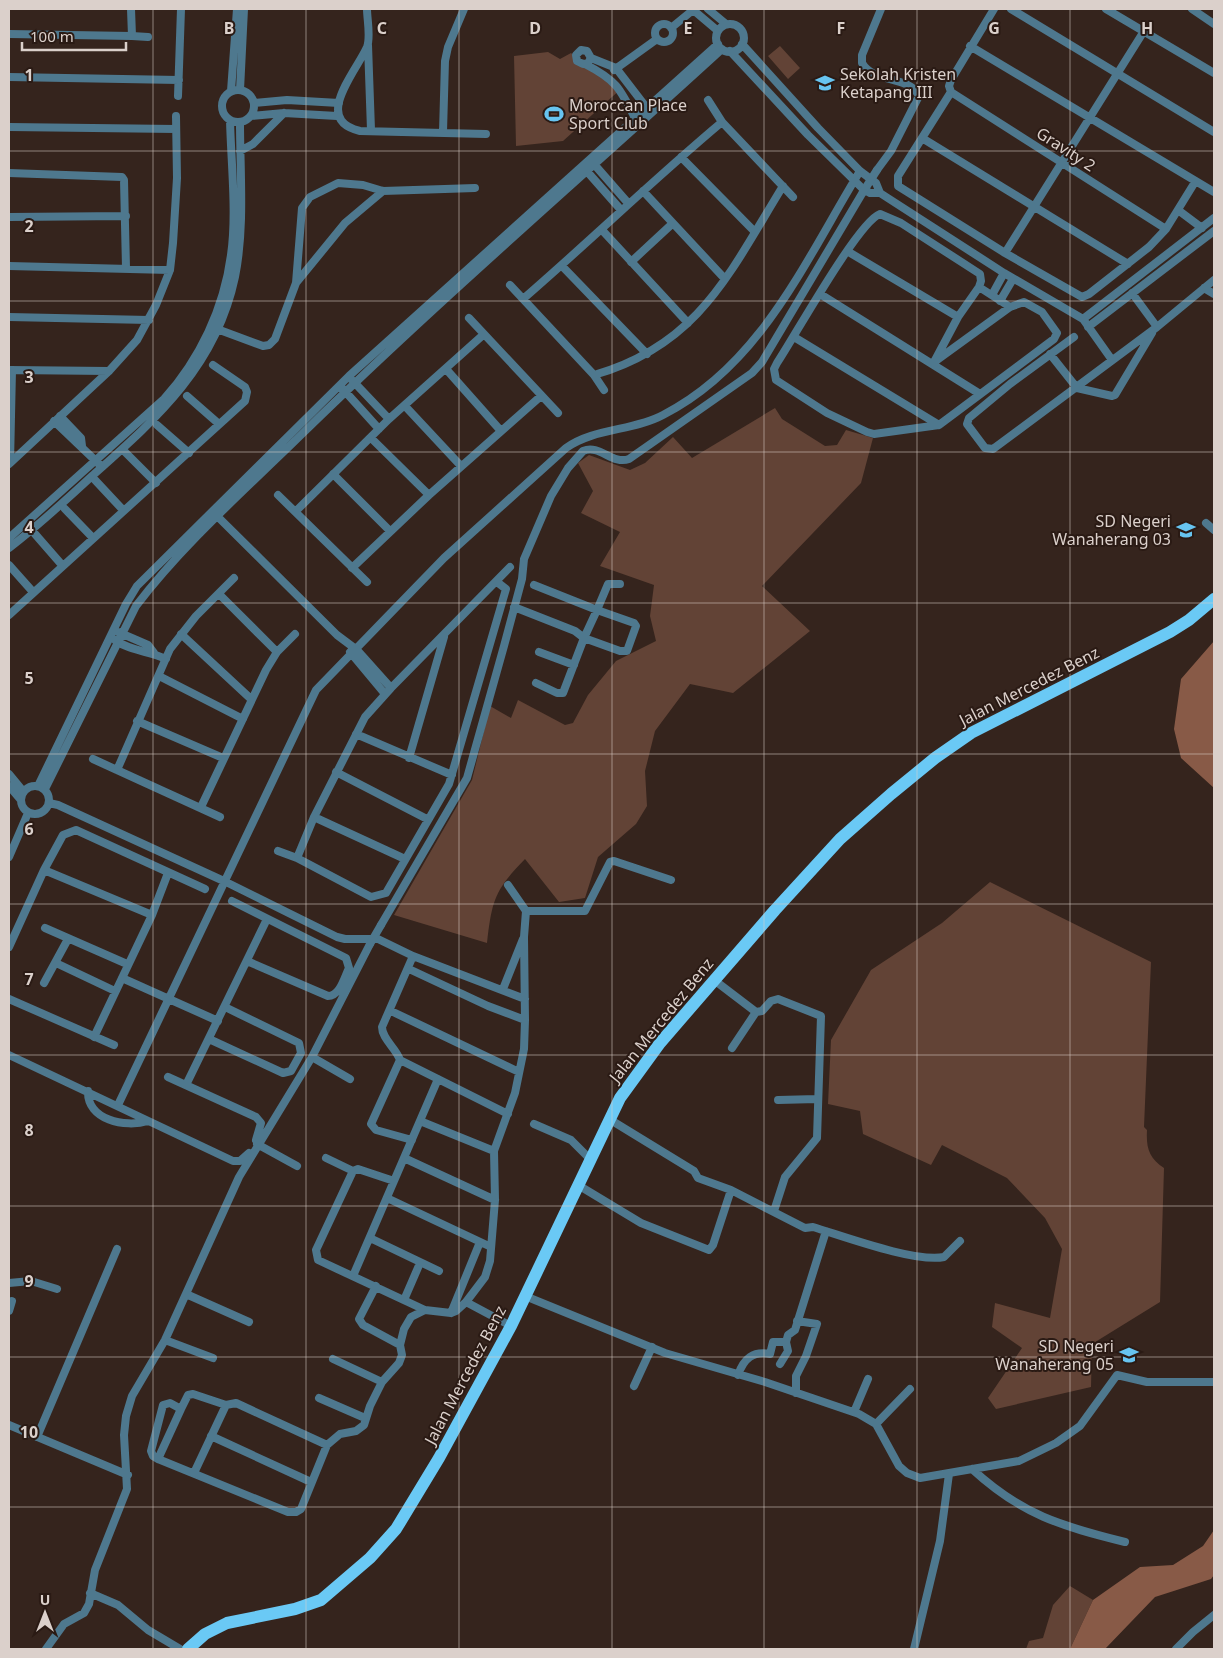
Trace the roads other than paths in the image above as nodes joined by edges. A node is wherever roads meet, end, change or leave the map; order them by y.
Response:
1 (131, 9) edge
2 (181, 9) edge
3 (237, 9) edge
4 (244, 9) edge
5 (367, 9) edge
6 (464, 9) edge
7 (693, 9) edge
8 (708, 9) edge
9 (881, 9) edge
10 (994, 9) edge
11 (1011, 9) edge
12 (1106, 9) edge
13 (1192, 9) edge
14 (726, 24) junction
15 (1214, 24) edge
16 (672, 28) junction
17 (718, 31) junction
18 (1144, 31) junction
19 (9, 34) edge
20 (132, 36) junction
21 (148, 37) dead end
22 (656, 39) junction
23 (742, 44) junction
24 (368, 45) junction
25 (970, 46) junction
26 (720, 47) junction
27 (730, 51) junction
28 (616, 68) junction
29 (1214, 73) edge
30 (1117, 74) junction
31 (9, 77) edge
32 (609, 77) junction
33 (178, 80) junction
34 (240, 90) junction
35 (231, 91) junction
36 (951, 92) junction
37 (178, 96) dead end
38 (708, 100) dead end
39 (254, 103) junction
40 (339, 103) junction
41 (646, 107) junction
42 (284, 113) junction
43 (176, 116) dead end
44 (251, 116) junction
45 (337, 116) junction
46 (635, 118) junction
47 (1089, 118) junction
48 (230, 120) junction
49 (240, 122) junction
50 (722, 122) junction
51 (9, 128) edge
52 (176, 129) junction
53 (371, 130) junction
54 (443, 132) junction
55 (1214, 132) edge
56 (486, 134) dead end
57 (922, 138) junction
58 (240, 152) junction
59 (681, 157) junction
60 (592, 162) junction
61 (1061, 163) junction
62 (585, 169) junction
63 (860, 171) junction
64 (9, 174) edge
65 (854, 181) junction
66 (1195, 182) junction
67 (783, 186) junction
68 (474, 188) dead end
69 (383, 191) junction
70 (643, 191) junction
71 (1214, 192) edge
72 (880, 193) junction
73 (793, 197) dead end
74 (628, 203) junction
75 (1034, 206) junction
76 (621, 210) junction
77 (1178, 210) junction
78 (126, 216) junction
79 (9, 217) edge
80 (1214, 218) edge
81 (672, 224) junction
82 (1202, 228) junction
83 (1166, 229) junction
84 (602, 230) junction
85 (1214, 231) edge
86 (755, 232) junction
87 (847, 251) junction
88 (1005, 253) junction
89 (631, 262) junction
90 (1128, 264) junction
91 (9, 266) edge
92 (562, 266) junction
93 (126, 268) junction
94 (170, 270) junction
95 (1004, 274) junction
96 (725, 279) junction
97 (1013, 279) junction
98 (1214, 280) edge
99 (296, 283) junction
100 (510, 285) dead end
101 (979, 287) junction
102 (1204, 288) junction
103 (1132, 293) junction
104 (820, 294) junction
105 (1214, 294) edge
106 (992, 295) junction
107 (523, 299) junction
108 (1000, 300) junction
109 (1010, 307) junction
110 (9, 318) edge
111 (469, 318) dead end
112 (958, 318) junction
113 (1083, 319) junction
114 (149, 320) junction
115 (688, 323) junction
116 (1088, 326) junction
117 (1156, 328) junction
118 (217, 329) junction
119 (484, 335) junction
120 (794, 337) junction
121 (1074, 337) dead end
122 (647, 354) junction
123 (1050, 354) junction
124 (1112, 360) junction
125 (935, 362) junction
126 (213, 365) dead end
127 (446, 369) junction
128 (10, 370) edge
129 (109, 371) junction
130 (594, 375) junction
131 (352, 379) junction
132 (340, 385) junction
133 (1077, 388) junction
134 (604, 390) dead end
135 (346, 392) junction
136 (980, 394) junction
137 (187, 396) dead end
138 (541, 396) junction
139 (404, 406) junction
140 (558, 413) dead end
141 (57, 418) junction
142 (389, 420) junction
143 (219, 424) junction
144 (158, 425) dead end
145 (939, 425) junction
146 (379, 429) junction
147 (501, 431) junction
148 (371, 438) junction
149 (122, 448) junction
150 (189, 453) junction
151 (96, 461) junction
152 (9, 463) edge
153 (461, 466) junction
154 (102, 467) junction
155 (333, 474) junction
156 (95, 480) dead end
157 (156, 483) junction
158 (278, 495) dead end
159 (429, 495) junction
160 (65, 509) dead end
161 (123, 510) junction
162 (296, 511) junction
163 (215, 514) junction
164 (1206, 523) dead end
165 (1214, 530) edge
166 (390, 532) junction
167 (35, 534) dead end
168 (9, 538) edge
169 (93, 538) junction
170 (9, 548) edge
171 (9, 565) edge
172 (62, 565) junction
173 (510, 567) dead end
174 (352, 568) junction
175 (234, 578) dead end
176 (367, 582) dead end
177 (497, 582) junction
178 (620, 584) dead end
179 (534, 585) dead end
180 (32, 592) junction
181 (219, 594) junction
182 (1214, 599) edge
183 (514, 607) junction
184 (597, 610) junction
185 (9, 615) edge
186 (112, 633) junction
187 (122, 634) junction
188 (181, 634) junction
189 (295, 634) dead end
190 (444, 636) junction
191 (584, 638) junction
192 (118, 643) junction
193 (277, 652) junction
194 (354, 652) junction
195 (539, 652) dead end
196 (154, 654) junction
197 (166, 659) junction
198 (574, 665) junction
199 (159, 676) junction
200 (536, 683) dead end
201 (391, 688) junction
202 (385, 694) junction
203 (251, 699) junction
204 (243, 719) junction
205 (137, 721) junction
206 (356, 734) junction
207 (224, 758) junction
208 (409, 758) junction
209 (94, 759) dead end
210 (117, 770) junction
211 (336, 772) junction
212 (9, 774) edge
213 (452, 775) junction
214 (9, 786) edge
215 (41, 788) junction
216 (22, 795) junction
217 (49, 803) junction
218 (201, 807) junction
219 (28, 813) junction
220 (220, 817) dead end
221 (314, 817) junction
222 (427, 819) junction
223 (278, 851) dead end
224 (9, 857) edge
225 (297, 858) junction
226 (404, 859) junction
227 (44, 870) junction
228 (168, 873) junction
229 (671, 880) dead end
230 (226, 882) junction
231 (508, 885) dead end
232 (205, 889) dead end
233 (232, 901) dead end
234 (526, 911) junction
235 (152, 915) junction
236 (267, 919) junction
237 (45, 928) dead end
238 (524, 937) junction
239 (68, 939) junction
240 (9, 947) edge
241 (413, 956) junction
242 (247, 961) junction
243 (56, 964) junction
244 (127, 964) junction
245 (409, 969) junction
246 (122, 978) junction
247 (714, 980) junction
248 (44, 983) dead end
249 (503, 989) junction
250 (115, 991) junction
251 (169, 998) junction
252 (9, 999) edge
253 (524, 999) junction
254 (225, 1007) junction
255 (391, 1011) junction
256 (756, 1012) junction
257 (525, 1020) junction
258 (218, 1021) junction
259 (94, 1037) junction
260 (209, 1039) junction
261 (114, 1045) dead end
262 (732, 1048) dead end
263 (9, 1055) edge
264 (312, 1057) junction
265 (400, 1060) junction
266 (519, 1072) junction
267 (168, 1077) dead end
268 (350, 1078) dead end
269 (438, 1079) junction
270 (186, 1085) junction
271 (88, 1091) junction
272 (817, 1099) junction
273 (778, 1100) dead end
274 (118, 1105) junction
275 (508, 1114) junction
276 (609, 1119) junction
277 (420, 1121) junction
278 (148, 1122) junction
279 (534, 1124) dead end
280 (412, 1140) junction
281 (257, 1144) junction
282 (494, 1151) junction
283 (326, 1158) dead end
284 (404, 1158) junction
285 (590, 1159) junction
286 (297, 1166) dead end
287 (353, 1171) junction
288 (394, 1181) junction
289 (578, 1185) junction
290 (731, 1190) junction
291 (387, 1198) junction
292 (495, 1200) junction
293 (774, 1211) junction
294 (826, 1231) junction
295 (370, 1238) junction
296 (960, 1241) dead end
297 (480, 1242) junction
298 (491, 1247) junction
299 (117, 1249) dead end
300 (420, 1263) junction
301 (439, 1271) dead end
302 (353, 1276) junction
303 (9, 1283) edge
304 (376, 1286) junction
305 (57, 1289) dead end
306 (186, 1294) junction
307 (525, 1296) junction
308 (404, 1300) junction
309 (12, 1301) dead end
310 (466, 1302) junction
311 (425, 1310) junction
312 (9, 1311) edge
313 (451, 1313) junction
314 (797, 1321) junction
315 (249, 1322) dead end
316 (511, 1326) junction
317 (165, 1340) junction
318 (786, 1342) junction
319 (400, 1345) junction
320 (652, 1347) junction
321 (213, 1358) dead end
322 (334, 1359) dead end
323 (780, 1364) dead end
324 (738, 1375) junction
325 (868, 1379) dead end
326 (382, 1382) junction
327 (1214, 1382) edge
328 (634, 1386) dead end
329 (910, 1389) dead end
330 (796, 1393) junction
331 (319, 1398) dead end
332 (226, 1405) junction
333 (181, 1409) junction
334 (854, 1412) junction
335 (365, 1418) junction
336 (876, 1424) junction
337 (9, 1425) edge
338 (211, 1436) junction
339 (37, 1437) junction
340 (327, 1445) junction
341 (158, 1459) junction
342 (972, 1469) junction
343 (194, 1473) junction
344 (949, 1474) junction
345 (128, 1475) junction
346 (310, 1482) junction
347 (1125, 1542) dead end
348 (90, 1593) junction
349 (1213, 1618) edge
350 (46, 1649) edge
351 (180, 1649) edge
352 (188, 1649) edge
353 (914, 1649) edge
354 (1176, 1649) edge

1 - 20 street
2 - 33 street
3 - 35 street
4 - 34 street
5 - 24 street
6 - 54 street
7 - 16 street
7 - 17 street
8 - 14 street
9 - 183 street, bridge
10 - 25 street
11 - 30 street
12 - 18 street
13 - 15 street
14 - 17 street
14 - 23 street
16 - 22 street
16 - 22 street
17 - 26 street
18 - 29 street
18 - 30 street
19 - 20 street
20 - 21 street
22 - 28 street
23 - 27 street
23 - 63 street
24 - 40 street
24 - 53 street
25 - 36 street
25 - 47 street
26 - 27 street
26 - 41 street
26 - 60 street
27 - 65 street
28 - 32 street
28 - 32 street
28 - 41 street
30 - 47 street
30 - 55 street
31 - 33 street
32 - 46 street
33 - 37 street
34 - 35 street
34 - 39 street
35 - 48 street
36 - 57 street
36 - 61 street, Gravity 2
38 - 50 street
39 - 40 street
39 - 44 street
40 - 45 street
41 - 46 street
42 - 44 street
42 - 45 street
42 - 58 street
43 - 52 street
44 - 49 street
45 - 53 street
46 - 60 street
47 - 61 street
47 - 66 street
48 - 49 street
48 - 151 street
49 - 58 street
50 - 59 street
50 - 67 street
51 - 52 street
52 - 94 street
53 - 54 street
54 - 56 street
57 - 75 street
57 - 88 street
58 - 118 street
59 - 70 street
59 - 86 street
60 - 62 street
60 - 74 street
61 - 75 street
61 - 83 street, Gravity 2
62 - 76 street
62 - 131 street
63 - 65 street
63 - 72 street
64 - 78 street
65 - 72 street
65 - 194 street
66 - 71 street
66 - 77 street
67 - 73 street
67 - 86 street
68 - 69 street
69 - 99 street
69 - 99 street
70 - 74 street
70 - 81 street
72 - 95 street
74 - 76 street
75 - 88 street
75 - 90 street
76 - 84 street
77 - 82 street
77 - 83 street
78 - 79 street
78 - 93 street
80 - 82 street
81 - 89 street
81 - 96 street
82 - 113 street
83 - 90 street
84 - 89 street
84 - 92 street
85 - 103 street
86 - 96 street
87 - 101 street
87 - 104 street
87 - 112 street
88 - 90 street
89 - 115 street
91 - 93 street
92 - 107 street
92 - 122 street
93 - 94 street
94 - 114 street
95 - 97 street
95 - 106 street
96 - 115 street
97 - 108 street
97 - 113 street
98 - 102 street
99 - 118 street
100 - 107 street
101 - 106 street
101 - 112 street
102 - 105 street
102 - 117 street
103 - 116 street
103 - 117 street
104 - 120 street
104 - 125 street
106 - 108 street
107 - 130 street
108 - 109 street
109 - 125 street
109 - 136 street
110 - 114 street
111 - 119 street
112 - 125 street
113 - 116 street
114 - 129 street
115 - 122 street
116 - 124 street
117 - 124 street
117 - 133 street
118 - 149 street
119 - 127 street
119 - 138 street
120 - 145 street
120 - 145 street
121 - 123 street
122 - 130 street
123 - 133 street
123 - 133 street
124 - 133 street
125 - 136 street
126 - 143 street
127 - 139 street
127 - 147 street
128 - 129 street
128 - 152 street
129 - 141 street
130 - 134 street
131 - 132 street
131 - 135 street
131 - 142 street
132 - 135 street
132 - 163 street
135 - 146 street
135 - 163 street
136 - 145 street
137 - 143 street
138 - 140 street
138 - 147 street
139 - 142 street
139 - 153 street
141 - 151 street
141 - 152 street
142 - 146 street
143 - 150 street
144 - 150 street
146 - 148 street
147 - 153 street
148 - 155 street
148 - 159 street
149 - 154 street
149 - 157 street
150 - 157 street
151 - 154 street
151 - 168 street
153 - 159 street
154 - 170 street
155 - 162 street
155 - 166 street
156 - 161 street
157 - 161 street
158 - 162 street
159 - 166 street
160 - 169 street
161 - 169 street
162 - 174 street
163 - 186 street
163 - 187 street
163 - 194 street
164 - 165 street
166 - 174 street
167 - 172 street
169 - 172 street
171 - 180 street
172 - 180 street
173 - 177 street
174 - 176 street
175 - 181 street
177 - 190 street
177 - 213 street
178 - 184 street
179 - 184 street
180 - 185 street
181 - 188 street
181 - 193 street
182 - 247 main road, Jalan Mercedez Benz
183 - 191 street
183 - 264 street, bridge
184 - 191 street
184 - 191 street
186 - 187 street
186 - 192 street
186 - 215 street
187 - 192 street
187 - 196 street
188 - 197 street
188 - 203 street
189 - 193 street
190 - 201 street
190 - 208 street
191 - 198 street
192 - 196 street
192 - 215 street
193 - 203 street
194 - 201 street
194 - 202 street
194 - 230 street
195 - 198 street
196 - 197 street
197 - 199 street
198 - 200 street
199 - 204 street
199 - 205 street
201 - 202 street
202 - 206 street
203 - 204 street
204 - 207 street
205 - 207 street
205 - 210 street
206 - 208 street
206 - 211 street
207 - 218 street
208 - 213 street
209 - 210 street
210 - 218 street
211 - 221 street
211 - 222 street
212 - 216 street
213 - 222 street
214 - 216 street
215 - 216 street
215 - 217 street
216 - 219 street
217 - 219 street
217 - 230 street
218 - 220 street
219 - 224 street
221 - 225 street
221 - 226 street
222 - 226 street
223 - 225 street
225 - 226 street
227 - 228 street
227 - 235 street
227 - 240 street
228 - 232 street
228 - 235 street
229 - 234 street
230 - 241 street
230 - 251 street
231 - 234 street
233 - 236 street
234 - 238 street
235 - 244 street
236 - 242 street
236 - 242 street
237 - 239 street
238 - 249 street
238 - 253 street
239 - 243 street
239 - 244 street
241 - 245 street
241 - 249 street
242 - 254 street
243 - 248 street
243 - 250 street
244 - 246 street
245 - 255 street
245 - 257 street
246 - 250 street
246 - 251 street
247 - 256 street
247 - 276 main road, Jalan Mercedez Benz
249 - 253 street
250 - 259 street
251 - 258 street
251 - 274 street
252 - 259 street
253 - 257 street
254 - 258 street
254 - 260 street
255 - 265 street
255 - 266 street
256 - 262 street
256 - 272 street
257 - 266 street
258 - 260 street
259 - 261 street
260 - 270 street
263 - 271 street
264 - 268 street
264 - 281 street
265 - 269 street
265 - 280 street
266 - 275 street
267 - 270 street
269 - 275 street
269 - 277 street
270 - 278 street
271 - 274 street
271 - 278 street
272 - 273 street
272 - 293 street
274 - 278 street
275 - 282 street
276 - 285 main road, Jalan Mercedez Benz
276 - 290 street
277 - 280 street
277 - 282 street
279 - 285 street
280 - 284 street
281 - 286 street
281 - 306 street
282 - 292 street
283 - 287 street
284 - 288 street
284 - 292 street
285 - 289 main road, Jalan Mercedez Benz
287 - 288 street
287 - 302 street
288 - 291 street
289 - 290 street
289 - 307 main road, Jalan Mercedez Benz
290 - 293 street
291 - 295 street
291 - 297 street
292 - 298 street
293 - 294 street
294 - 296 street
294 - 314 street
295 - 300 street
295 - 302 street
297 - 298 street
297 - 313 street
298 - 310 street
299 - 339 street
300 - 301 street
300 - 308 street
302 - 304 street
303 - 305 street
304 - 308 street
304 - 319 street
306 - 315 street
306 - 317 street
307 - 316 main road, Jalan Mercedez Benz
307 - 320 street
308 - 311 street
309 - 312 street
310 - 313 street
310 - 316 street
311 - 313 street
311 - 319 street
314 - 318 street
314 - 330 street
316 - 352 main road, Jalan Mercedez Benz
317 - 321 street
317 - 345 street
318 - 323 street
318 - 324 street
319 - 326 street
320 - 324 street
320 - 328 street
322 - 326 street
324 - 330 street
325 - 334 street
326 - 335 street
327 - 342 street
329 - 336 street
330 - 334 street
331 - 335 street
332 - 333 street
332 - 338 street
332 - 340 street
333 - 341 street
333 - 341 street
334 - 336 street
335 - 340 street
336 - 344 street
337 - 339 street
338 - 343 street
338 - 346 street
339 - 345 street
340 - 346 street
341 - 343 street
342 - 344 street
342 - 347 street
343 - 346 street
344 - 353 street
345 - 348 street
348 - 350 street
348 - 351 street
349 - 354 street

